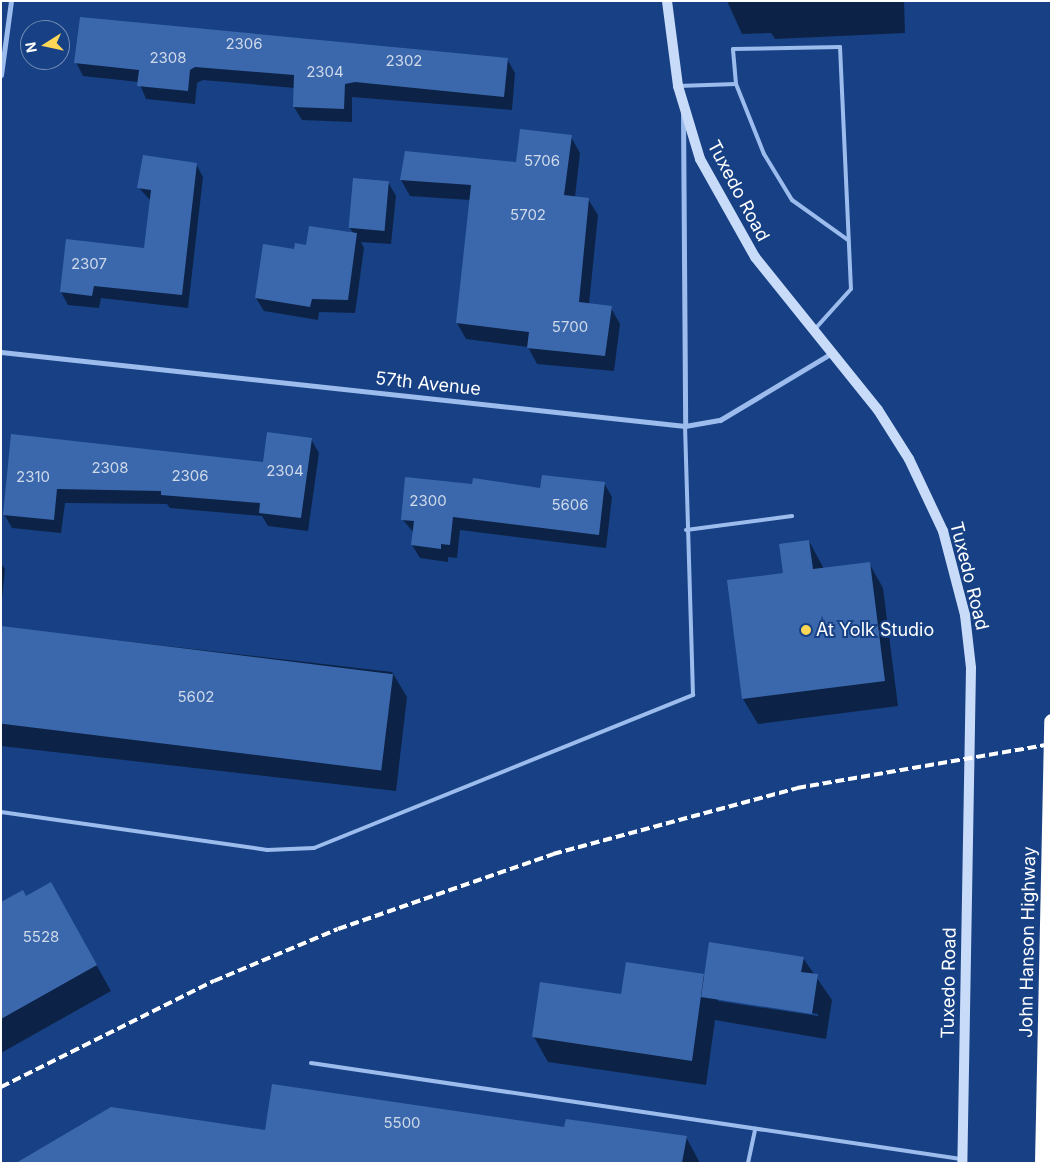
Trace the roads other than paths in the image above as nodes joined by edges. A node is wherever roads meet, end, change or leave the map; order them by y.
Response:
1 (11, 1) edge
2 (667, 1) edge
3 (1, 75) edge
4 (736, 84) junction
5 (678, 86) junction
6 (683, 103) junction
7 (848, 240) junction
8 (814, 330) junction
9 (1, 352) edge
10 (833, 353) junction
11 (684, 426) junction
12 (792, 516) dead end
13 (686, 530) junction
14 (1051, 721) edge
15 (1, 812) edge
16 (311, 1063) dead end
17 (754, 1128) junction
18 (962, 1161) edge
19 (748, 1163) edge
20 (1042, 1163) edge

1 - 3 street
2 - 5 main road, Tuxedo Road
4 - 5 lane
4 - 7 lane
4 - 7 lane
5 - 6 main road, Tuxedo Road
6 - 8 main road, Tuxedo Road
6 - 11 street, Tuxedo Road
7 - 8 lane
8 - 10 main road, Tuxedo Road
9 - 11 street, 57th Avenue
10 - 11 street, 57th Avenue
10 - 18 main road, Tuxedo Road
11 - 13 lane
12 - 13 lane
13 - 15 lane
14 - 20 highway, John Hanson Highway
16 - 17 lane
17 - 18 lane
17 - 19 lane

